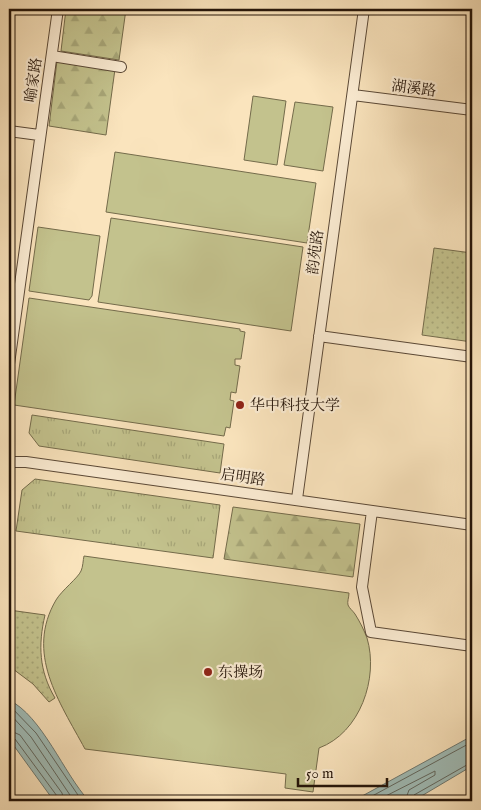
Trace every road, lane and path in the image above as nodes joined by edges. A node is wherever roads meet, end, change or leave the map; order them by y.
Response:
1 (58, 9) edge
2 (364, 9) edge
3 (52, 56) junction
4 (121, 67) dead end
5 (352, 95) junction
6 (472, 110) edge
7 (9, 130) edge
8 (39, 135) junction
9 (319, 336) junction
10 (472, 357) edge
11 (9, 364) edge
12 (9, 462) edge
13 (297, 500) junction
14 (372, 511) junction
15 (472, 525) edge
16 (472, 646) edge

1 - 3 street, 喻家路
2 - 5 street, 韵苑路
3 - 4 street
3 - 8 street, 喻家路
5 - 6 street, 湖溪路
5 - 9 street, 韵苑路
7 - 8 street
8 - 11 street, 喻家路
9 - 10 street
9 - 13 street, 韵苑路
12 - 13 street, 启明路
13 - 14 street, 启明路
14 - 15 street, 启明路
14 - 16 street

